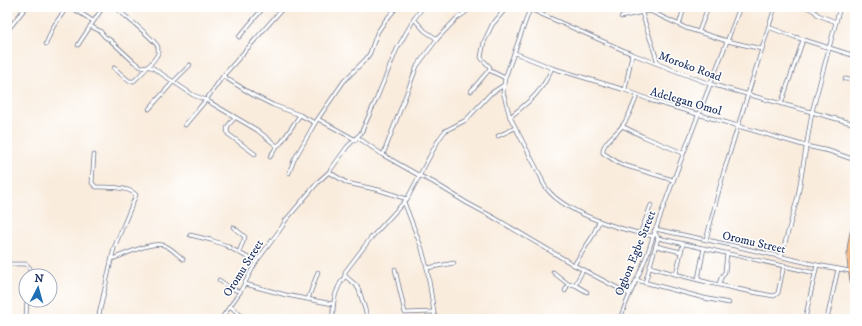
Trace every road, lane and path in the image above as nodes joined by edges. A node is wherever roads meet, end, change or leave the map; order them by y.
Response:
1 (26, 7) edge
2 (67, 7) edge
3 (71, 7) edge
4 (103, 7) edge
5 (115, 7) edge
6 (264, 7) edge
7 (284, 7) edge
8 (397, 7) edge
9 (423, 7) edge
10 (473, 7) edge
11 (507, 7) edge
12 (526, 7) edge
13 (640, 7) edge
14 (708, 7) edge
15 (740, 7) edge
16 (775, 7) edge
17 (806, 7) edge
18 (816, 7) edge
19 (840, 7) edge
20 (684, 8) dead end
21 (530, 9) junction
22 (814, 11) junction
23 (641, 13) junction
24 (621, 17) dead end
25 (414, 19) junction
26 (93, 21) junction
27 (836, 22) junction
28 (679, 25) junction
29 (90, 26) junction
30 (768, 27) junction
31 (7, 31) edge
32 (699, 31) junction
33 (239, 37) dead end
34 (437, 39) junction
35 (803, 40) junction
36 (727, 41) junction
37 (46, 44) dead end
38 (78, 45) dead end
39 (830, 48) junction
40 (762, 49) junction
41 (515, 53) junction
42 (632, 54) junction
43 (855, 56) edge
44 (658, 63) junction
45 (190, 65) dead end
46 (148, 66) junction
47 (114, 68) dead end
48 (552, 68) junction
49 (489, 70) junction
50 (223, 76) junction
51 (505, 78) junction
52 (845, 80) dead end
53 (855, 80) edge
54 (173, 82) junction
55 (710, 84) junction
56 (504, 85) junction
57 (625, 90) junction
58 (471, 91) dead end
59 (748, 95) junction
60 (637, 96) junction
61 (206, 100) junction
62 (781, 104) junction
63 (149, 109) dead end
64 (812, 112) junction
65 (698, 114) junction
66 (300, 115) junction
67 (510, 117) junction
68 (235, 118) junction
69 (318, 119) junction
70 (315, 123) junction
71 (855, 124) edge
72 (185, 125) dead end
73 (622, 126) junction
74 (739, 126) junction
75 (516, 128) junction
76 (498, 136) dead end
77 (356, 139) junction
78 (277, 146) junction
79 (806, 146) junction
80 (683, 153) junction
81 (254, 154) dead end
82 (94, 155) dead end
83 (383, 155) junction
84 (270, 157) dead end
85 (855, 160) edge
86 (329, 172) junction
87 (289, 173) dead end
88 (420, 176) junction
89 (673, 180) junction
90 (407, 199) junction
91 (404, 202) junction
92 (651, 205) dead end
93 (599, 222) junction
94 (855, 224) edge
95 (233, 227) dead end
96 (655, 230) junction
97 (640, 234) junction
98 (190, 235) dead end
99 (652, 236) junction
100 (658, 238) junction
101 (706, 240) junction
102 (683, 244) junction
103 (656, 246) junction
104 (704, 248) junction
105 (239, 252) junction
106 (681, 252) junction
107 (728, 253) junction
108 (781, 257) junction
109 (112, 259) junction
110 (183, 259) dead end
111 (256, 262) junction
112 (454, 263) dead end
113 (7, 264) edge
114 (574, 265) junction
115 (784, 265) junction
116 (817, 266) junction
117 (650, 267) junction
118 (30, 268) edge
119 (427, 268) junction
120 (838, 269) junction
121 (395, 270) dead end
122 (583, 270) junction
123 (850, 271) junction
124 (318, 272) dead end
125 (553, 272) dead end
126 (815, 273) junction
127 (676, 274) junction
128 (345, 276) junction
129 (698, 279) junction
130 (219, 280) dead end
131 (636, 280) junction
132 (645, 283) junction
133 (245, 284) junction
134 (568, 284) junction
135 (719, 284) junction
136 (575, 285) junction
137 (565, 291) dead end
138 (240, 292) junction
139 (588, 292) dead end
140 (855, 293) edge
141 (629, 294) junction
142 (308, 300) junction
143 (729, 303) dead end
144 (333, 304) junction
145 (230, 306) junction
146 (26, 308) edge
147 (433, 312) junction
148 (25, 319) edge
149 (98, 319) edge
150 (221, 319) edge
151 (245, 319) edge
152 (333, 319) edge
153 (368, 319) edge
154 (434, 319) edge
155 (620, 319) edge
156 (804, 319) edge
157 (828, 319) edge

1 - 31 street
2 - 37 street
3 - 26 street
4 - 26 street
5 - 46 street
6 - 33 street
7 - 50 street
8 - 69 street
9 - 25 street, Oromu Street
10 - 34 street
11 - 49 street
12 - 21 street, Moroko Road
13 - 23 street
14 - 32 street
15 - 36 street
16 - 30 street
17 - 22 street
18 - 22 street
19 - 27 street
20 - 28 street
21 - 41 street
21 - 42 street, Moroko Road
22 - 27 street
23 - 24 street
23 - 28 street
23 - 44 street
25 - 34 street
25 - 77 street, Oromu Street
26 - 29 street
27 - 39 street
28 - 32 street
29 - 38 street
29 - 46 street
30 - 35 street
30 - 40 street
32 - 36 street
34 - 83 street
35 - 39 street
35 - 62 street
36 - 40 street
36 - 55 street
39 - 43 street
39 - 64 street
40 - 59 street
41 - 48 street, Adelegan Omol
41 - 51 street
42 - 44 street, Moroko Road
42 - 57 street
44 - 55 street, Moroko Road
45 - 54 street
46 - 47 street
46 - 54 street
48 - 57 street, Adelegan Omol
48 - 67 street
49 - 51 street
49 - 58 street
50 - 61 street
50 - 66 street
51 - 56 street
52 - 53 street
54 - 61 street
54 - 63 street
55 - 59 street, Moroko Road
55 - 65 street
56 - 67 street
56 - 88 street
57 - 60 street, Adelegan Omol
59 - 62 street, Moroko Road
59 - 74 street
60 - 65 street, Adelegan Omol
60 - 73 street
61 - 68 street
61 - 72 street
62 - 64 street, Moroko Road
64 - 71 street, Moroko Road
64 - 79 street
65 - 74 street, Adelegan Omol
65 - 80 street
66 - 70 street
66 - 78 street
67 - 75 street
68 - 78 street
68 - 81 street
69 - 70 street
69 - 77 street
70 - 87 street
73 - 80 street
73 - 89 street
74 - 79 street, Adelegan Omol
74 - 101 street
75 - 76 street
75 - 93 street
77 - 83 street
77 - 86 street, Oromu Street
78 - 84 street
79 - 85 street, Adelegan Omol
79 - 108 street
80 - 89 street
82 - 109 street
83 - 88 street
86 - 90 street
86 - 111 street, Oromu Street
88 - 90 street
88 - 114 street
89 - 96 street, Ogbon Egbe Street
90 - 91 street
91 - 119 street
91 - 128 street
92 - 97 street
93 - 97 street
93 - 114 street
94 - 123 main road
95 - 105 street
96 - 99 street, Ogbon Egbe Street
96 - 100 street
96 - 101 street, Oromu Street
97 - 99 street
98 - 105 street
99 - 131 street, Ogbon Egbe Street
100 - 102 street
100 - 103 street
101 - 108 street, Oromu Street
102 - 104 street
102 - 106 street
103 - 106 street
103 - 117 street
104 - 107 street
104 - 129 street
105 - 111 street
106 - 127 street
107 - 115 street
107 - 135 street
108 - 116 street, Oromu Street
109 - 110 street
109 - 149 street
111 - 133 street, Oromu Street
112 - 119 street
113 - 118 street
114 - 122 street
115 - 126 street
115 - 135 street
116 - 120 street, Oromu Street
116 - 126 street
117 - 127 street
117 - 132 street
119 - 147 street
120 - 123 street, Oromu Street
120 - 157 street
121 - 147 street
122 - 136 street
122 - 141 street
123 - 140 main road
124 - 142 street
125 - 134 street
126 - 156 street
127 - 129 street
128 - 144 street
128 - 153 street
129 - 135 street
130 - 138 street
131 - 132 street
131 - 141 street, Ogbon Egbe Street
132 - 143 street
133 - 138 street, Oromu Street
133 - 142 street
134 - 136 street
134 - 137 street
136 - 139 street
138 - 145 street, Oromu Street
141 - 155 street, Ogbon Egbe Street
142 - 144 street
144 - 152 street
145 - 150 street, Oromu Street
145 - 151 street
146 - 148 street
147 - 154 street

